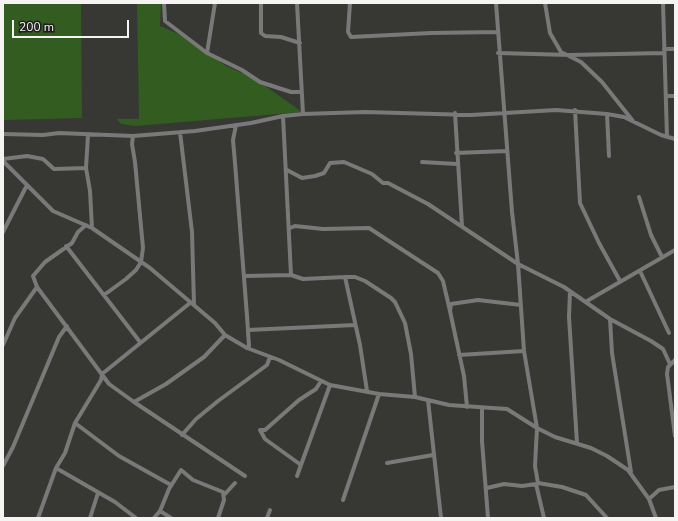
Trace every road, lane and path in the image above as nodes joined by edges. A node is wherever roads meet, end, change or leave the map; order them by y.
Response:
1 (164, 3) edge
2 (215, 3) edge
3 (261, 3) edge
4 (297, 3) edge
5 (350, 3) edge
6 (496, 3) edge
7 (545, 3) edge
8 (663, 3) edge
9 (497, 32) junction
10 (300, 43) junction
11 (675, 50) edge
12 (664, 51) junction
13 (207, 53) junction
14 (498, 53) junction
15 (570, 55) junction
16 (301, 92) junction
17 (666, 96) junction
18 (675, 96) edge
19 (623, 108) junction
20 (575, 110) junction
21 (505, 112) junction
22 (303, 114) junction
23 (455, 114) junction
24 (607, 114) junction
25 (283, 116) junction
26 (624, 117) junction
27 (633, 122) junction
28 (236, 125) junction
29 (180, 132) junction
30 (3, 134) edge
31 (88, 135) junction
32 (133, 136) junction
33 (668, 137) junction
34 (675, 139) edge
35 (507, 151) junction
36 (456, 153) junction
37 (610, 156) dead end
38 (3, 160) edge
39 (422, 162) dead end
40 (457, 164) junction
41 (86, 168) junction
42 (287, 170) junction
43 (27, 185) junction
44 (639, 197) dead end
45 (86, 225) junction
46 (462, 226) junction
47 (92, 228) junction
48 (290, 228) junction
49 (3, 232) edge
50 (66, 246) junction
51 (675, 250) edge
52 (662, 257) junction
53 (140, 262) junction
54 (518, 264) junction
55 (640, 271) junction
56 (291, 275) junction
57 (244, 276) junction
58 (340, 277) junction
59 (620, 281) junction
60 (37, 287) junction
61 (570, 291) junction
62 (104, 295) junction
63 (587, 301) junction
64 (192, 304) junction
65 (521, 305) junction
66 (450, 311) junction
67 (610, 318) junction
68 (355, 325) junction
69 (67, 326) junction
70 (248, 330) junction
71 (669, 333) dead end
72 (226, 335) junction
73 (140, 342) junction
74 (3, 345) edge
75 (247, 348) junction
76 (524, 351) junction
77 (459, 355) junction
78 (270, 357) junction
79 (675, 360) edge
80 (670, 364) junction
81 (102, 374) junction
82 (321, 380) junction
83 (330, 384) junction
84 (367, 391) junction
85 (379, 394) junction
86 (415, 397) junction
87 (428, 400) junction
88 (134, 402) junction
89 (467, 407) junction
90 (482, 409) junction
91 (75, 423) junction
92 (538, 428) junction
93 (182, 435) junction
94 (675, 436) edge
95 (578, 443) junction
96 (433, 455) junction
97 (387, 463) dead end
98 (301, 465) junction
99 (3, 466) edge
100 (56, 468) junction
101 (631, 474) junction
102 (245, 476) dead end
103 (297, 476) dead end
104 (235, 483) dead end
105 (537, 484) junction
106 (171, 486) junction
107 (675, 487) edge
108 (487, 488) junction
109 (98, 492) junction
110 (225, 494) junction
111 (649, 499) junction
112 (343, 500) dead end
113 (270, 510) dead end
114 (160, 511) junction
115 (38, 518) edge
116 (90, 518) edge
117 (136, 518) edge
118 (154, 518) edge
119 (171, 518) edge
120 (218, 518) edge
121 (267, 518) edge
122 (441, 518) edge
123 (488, 518) edge
124 (544, 518) edge
125 (607, 518) edge
126 (656, 518) edge

1 - 13 street
2 - 13 street
3 - 10 street
4 - 10 street
5 - 9 street
6 - 9 street
7 - 15 street
8 - 12 street
9 - 14 street
10 - 16 street
11 - 12 street
12 - 15 street
12 - 17 street
13 - 16 street
14 - 15 street
14 - 21 street
15 - 19 street
16 - 22 street
17 - 18 street
17 - 33 street
19 - 26 street
19 - 27 street
20 - 21 street
20 - 24 street
20 - 59 street
21 - 23 street
21 - 35 street
22 - 23 street
22 - 25 street
23 - 36 street
24 - 26 street
24 - 37 street
25 - 28 street
25 - 42 street
26 - 27 street
27 - 33 street
28 - 29 street
28 - 57 street
29 - 32 street
29 - 64 street
30 - 31 street
31 - 32 street
31 - 41 street
32 - 53 street
33 - 34 street
35 - 36 street
35 - 54 street
36 - 40 street
38 - 41 street
38 - 43 street
39 - 40 street
40 - 46 street
41 - 47 street
42 - 46 street
42 - 48 street
43 - 45 street
43 - 49 street
44 - 52 street
45 - 47 street
45 - 50 street
46 - 54 street
47 - 53 street
48 - 56 street
48 - 66 street
50 - 60 street
50 - 62 street
51 - 52 street
52 - 55 street
53 - 62 street
53 - 64 street
54 - 61 street
54 - 65 street
55 - 59 street
55 - 71 street
56 - 57 street
56 - 58 street
57 - 70 street
58 - 68 street
58 - 86 street
59 - 63 street
60 - 69 street
60 - 74 street
61 - 63 street
61 - 95 street
62 - 73 street
63 - 67 street
64 - 72 street
64 - 73 street
65 - 66 street
65 - 76 street
66 - 77 street
67 - 80 street
67 - 101 street
68 - 70 street
68 - 84 street
69 - 81 street
69 - 99 street
70 - 75 street
72 - 75 street
72 - 88 street
73 - 81 street
75 - 78 street
76 - 77 street
76 - 92 street
77 - 89 street
78 - 82 street
78 - 93 street
79 - 80 street
80 - 94 street
81 - 88 street
81 - 91 street
82 - 83 street
82 - 98 street
83 - 84 street
83 - 98 street
84 - 85 street
85 - 86 street
85 - 112 street
86 - 87 street
87 - 89 street
87 - 96 street
88 - 93 street
89 - 90 street
90 - 92 street
90 - 108 street
91 - 100 street
91 - 106 street
92 - 95 street
92 - 105 street
93 - 102 street
95 - 101 street
96 - 97 street
96 - 122 street
98 - 103 street
100 - 109 street
100 - 115 street
101 - 111 street
104 - 110 street
105 - 108 street
105 - 124 street
105 - 125 street
106 - 110 street
106 - 114 street
107 - 111 street
108 - 123 street
109 - 116 street
109 - 117 street
110 - 120 street
111 - 126 street
113 - 121 street
114 - 118 street
114 - 119 street

